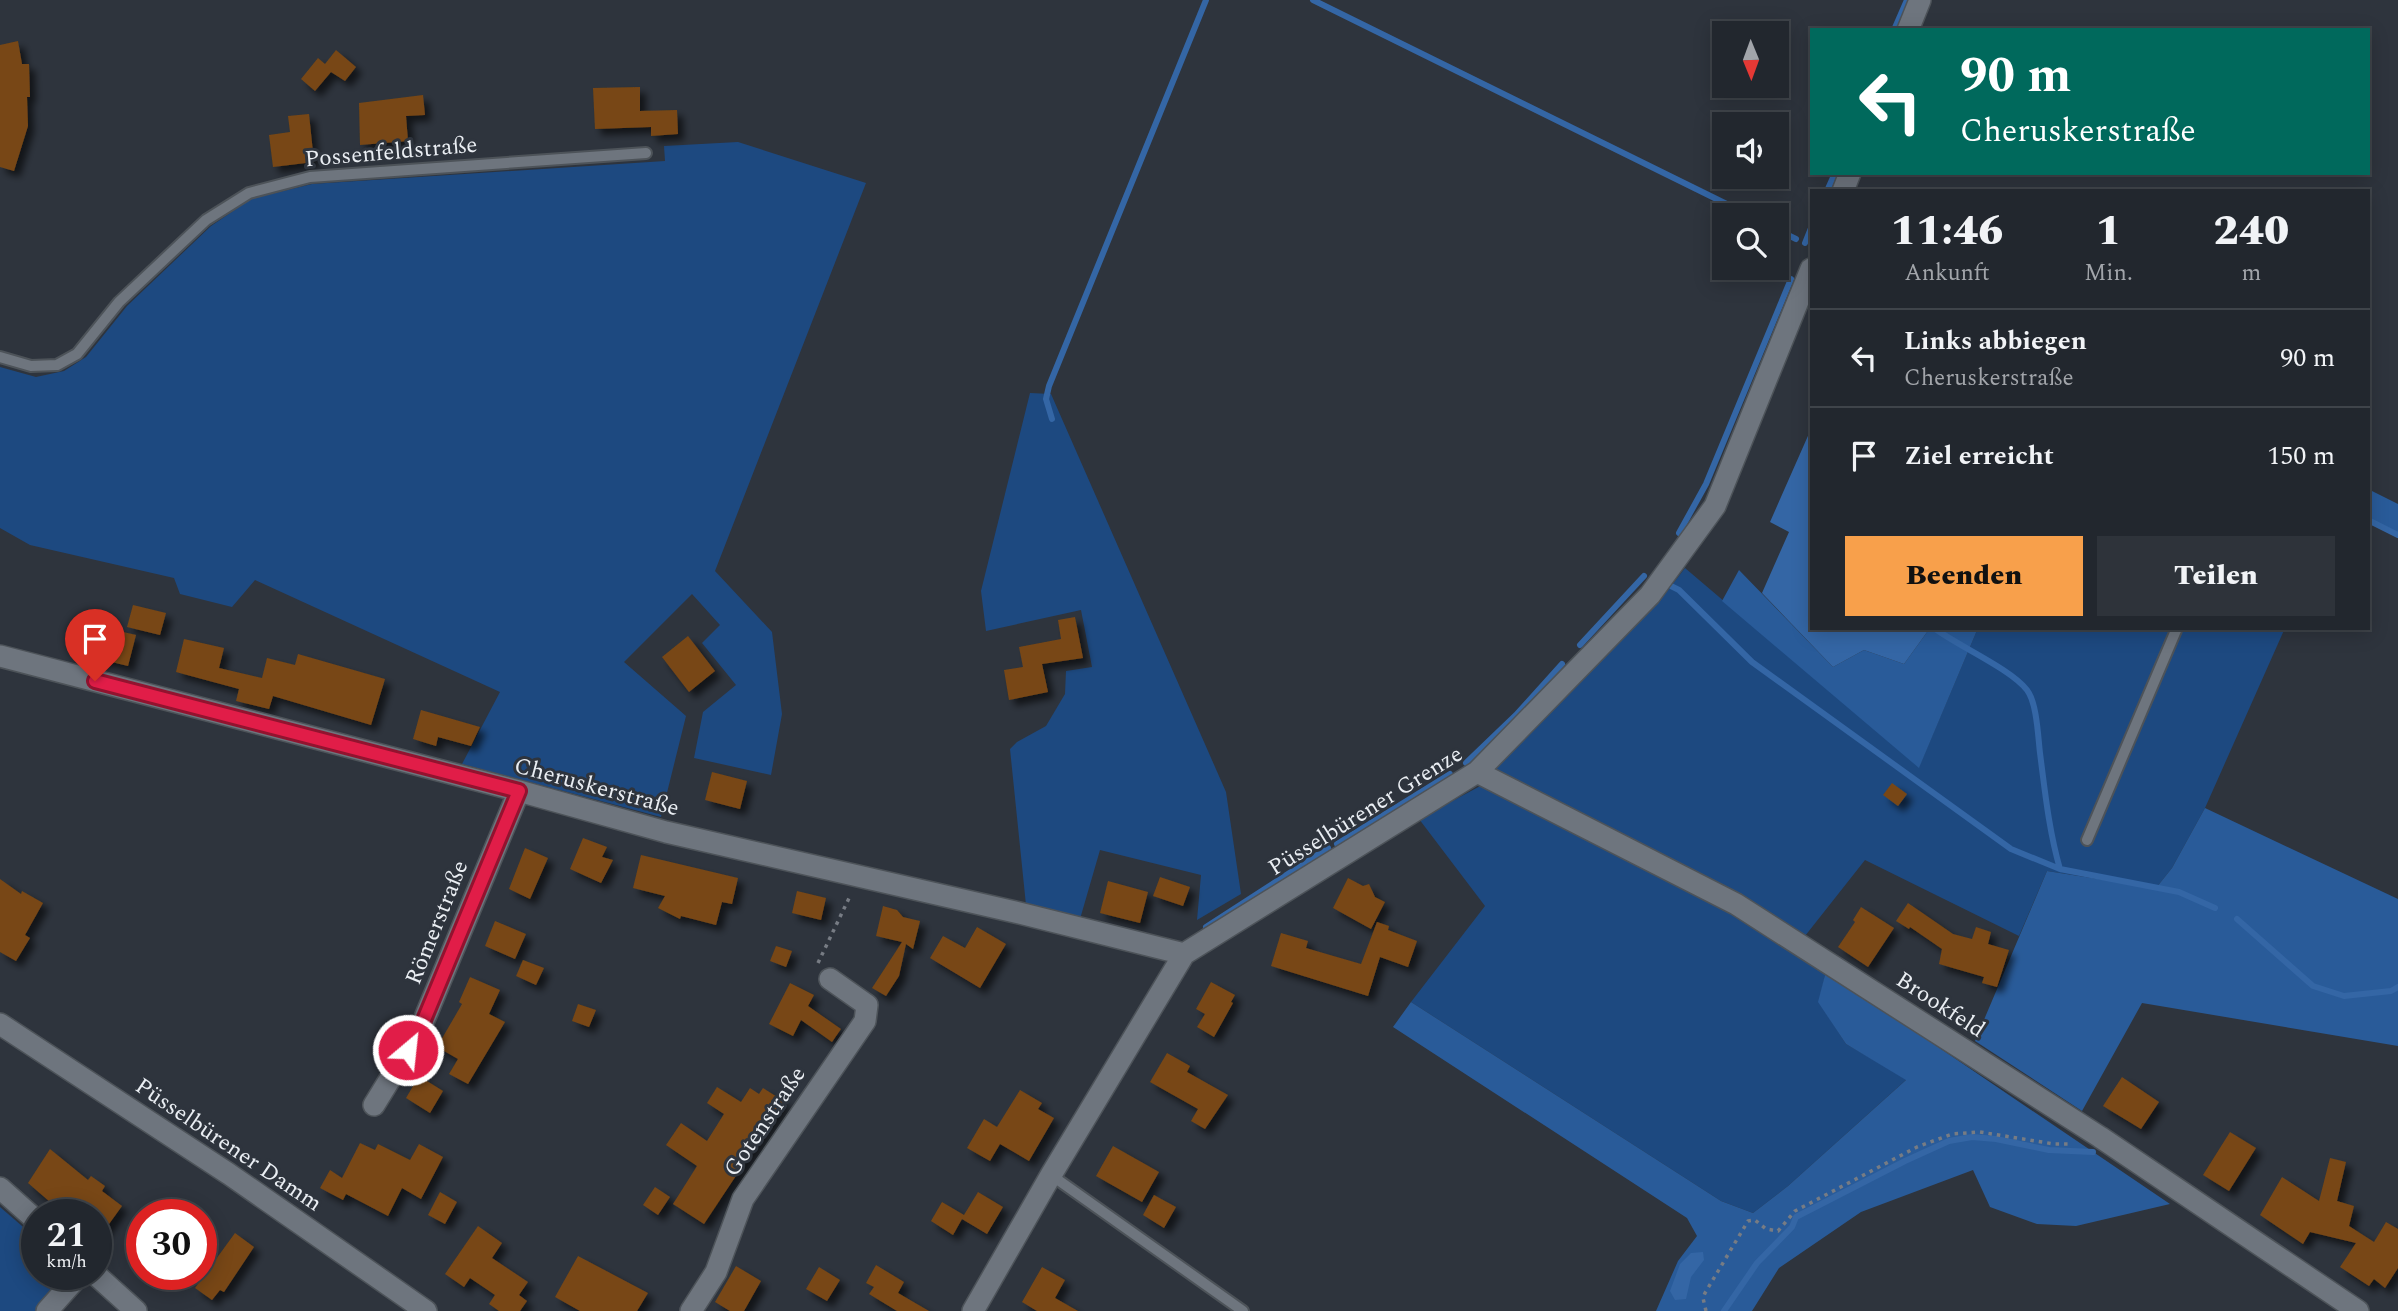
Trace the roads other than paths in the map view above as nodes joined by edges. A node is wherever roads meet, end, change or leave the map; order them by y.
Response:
1 (1920, 0) edge
2 (1909, 28) edge
3 (646, 153) dead end
4 (1810, 273) edge
5 (0, 357) edge
6 (2176, 630) edge
7 (0, 656) edge
8 (1477, 772) junction
9 (519, 791) junction
10 (2087, 840) dead end
11 (1184, 954) junction
12 (830, 979) road end
13 (0, 1024) edge
14 (374, 1105) dead end
15 (1051, 1175) junction
16 (0, 1188) edge
17 (21, 1207) edge
18 (112, 1289) edge
19 (66, 1290) edge
20 (47, 1311) edge
21 (136, 1311) edge
22 (426, 1311) edge
23 (691, 1311) edge
24 (973, 1311) edge
25 (1243, 1311) edge
26 (2358, 1311) edge

1 - 2 street
3 - 5 lane, Possenfeldstraße
4 - 8 street, Püsselbürener Grenze
6 - 10 lane
7 - 9 street, Cheruskerstraße
8 - 11 street, Püsselbürener Grenze
8 - 26 street, Brookfeld
9 - 11 street, Cheruskerstraße
9 - 14 street, Römerstraße
11 - 15 street, Püsselbürener Grenze
12 - 23 street, Gotenstraße
13 - 22 street, Püsselbürener Damm
15 - 24 street, Püsselbürener Grenze
15 - 25 lane
16 - 17 street
18 - 21 street
19 - 20 street

